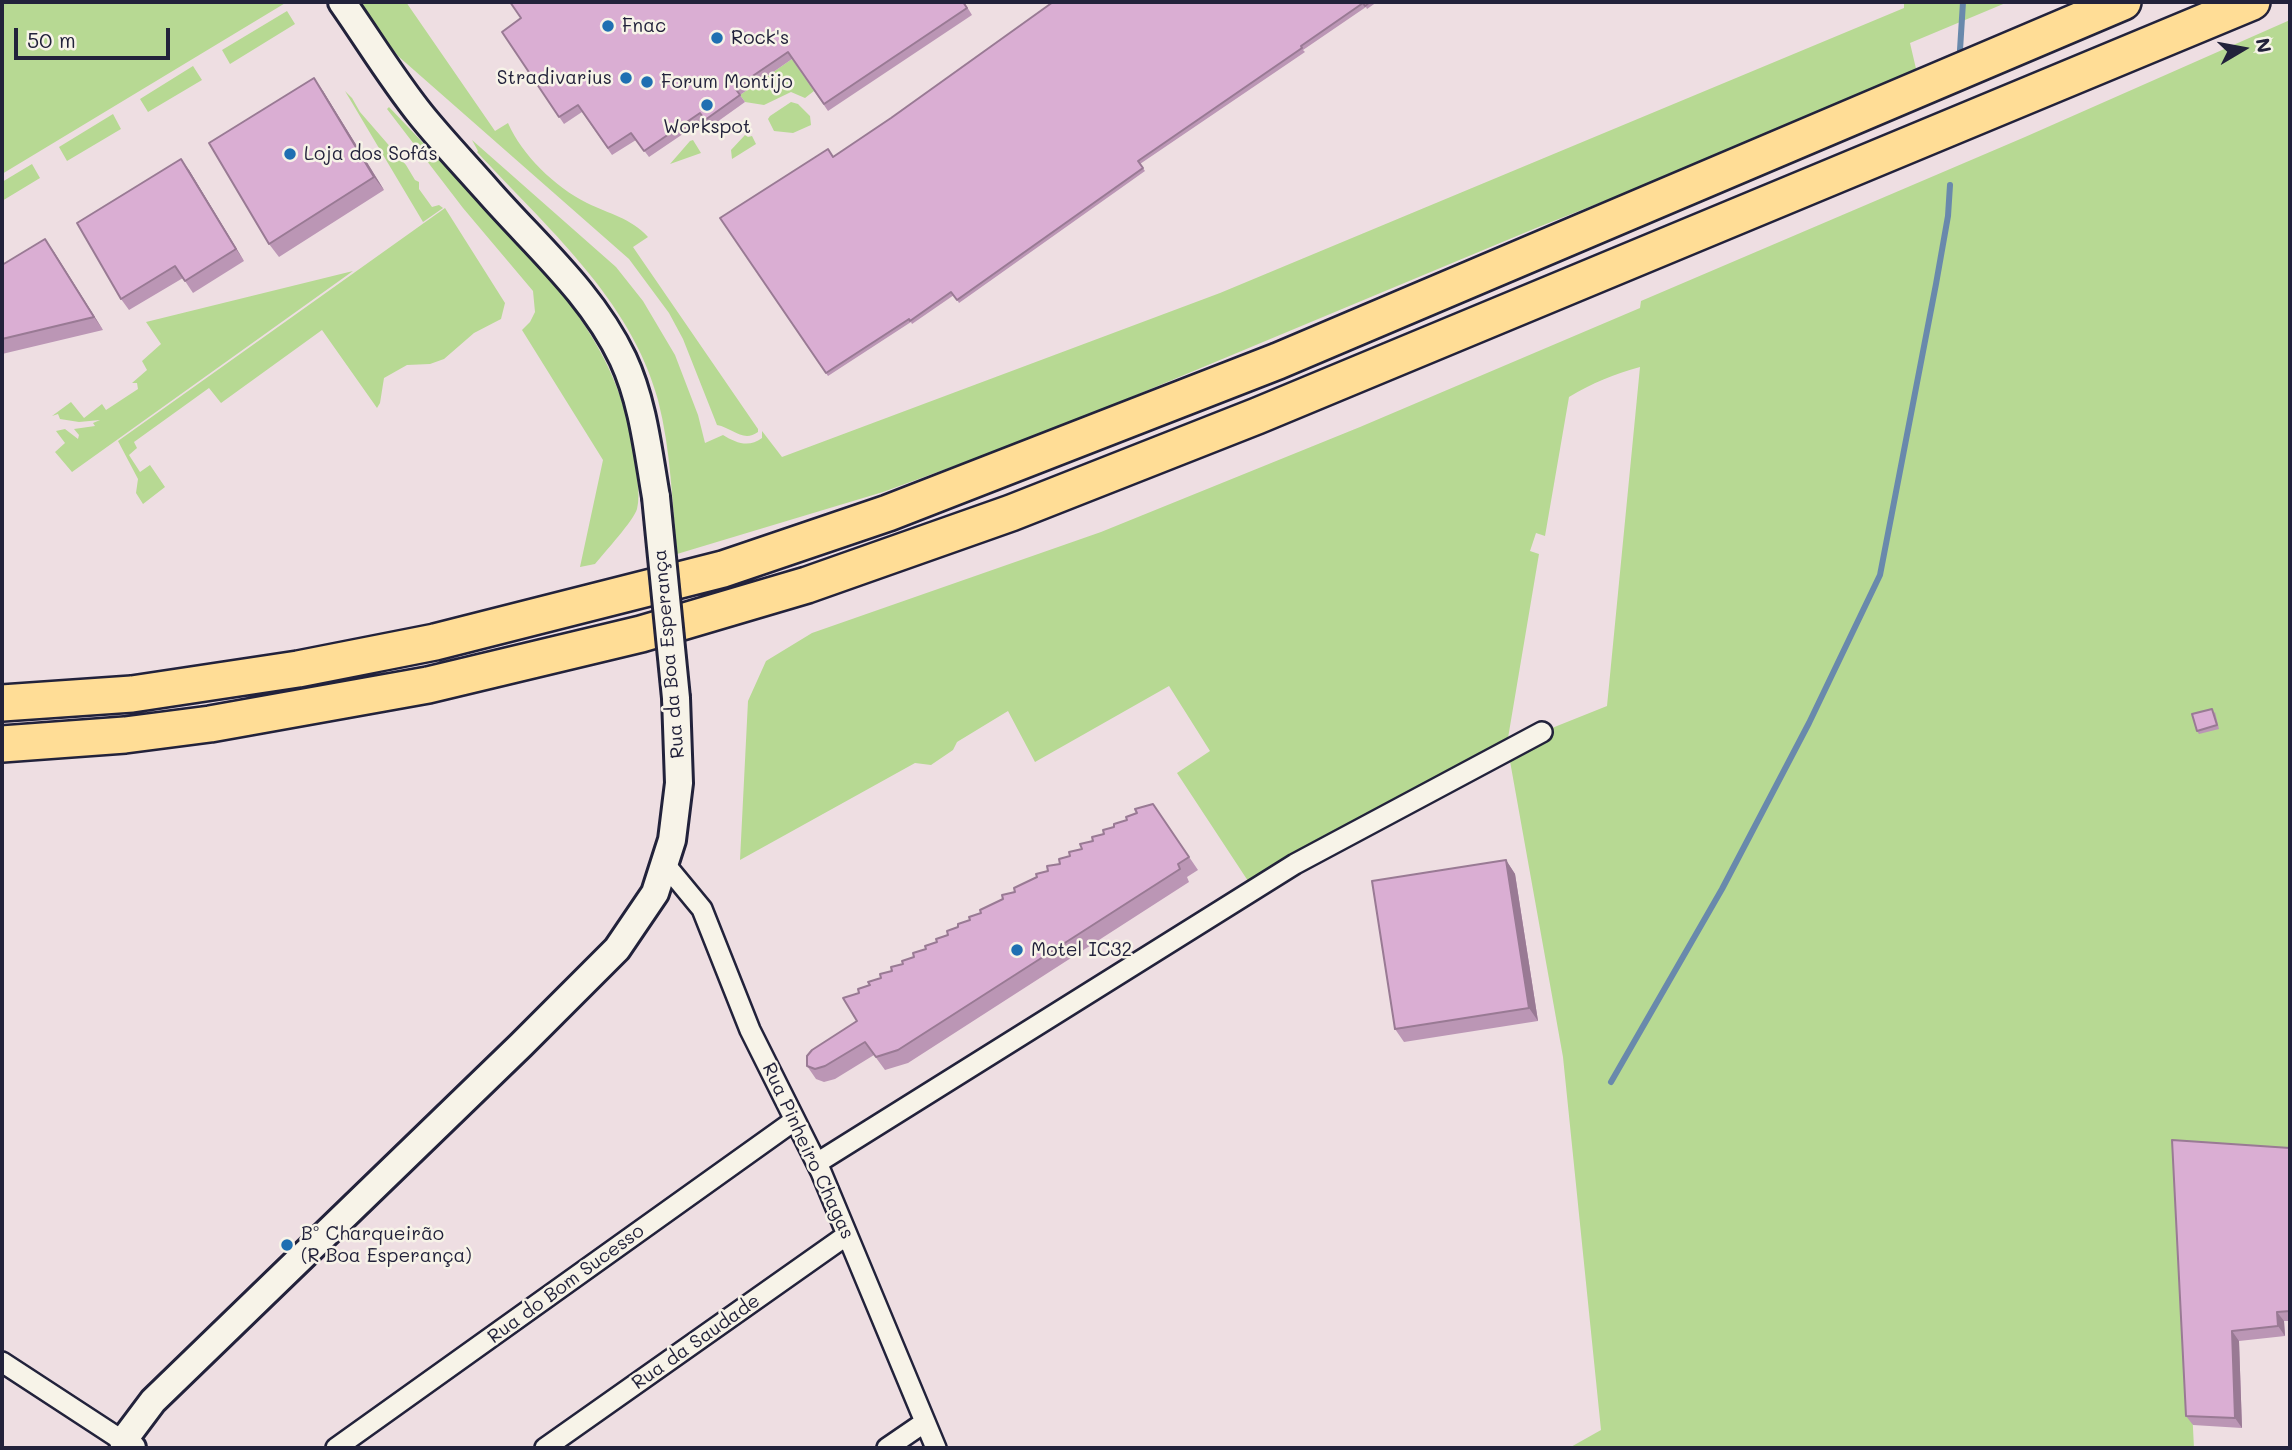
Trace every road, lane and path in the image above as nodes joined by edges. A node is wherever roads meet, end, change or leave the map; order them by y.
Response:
1 (342, 2) edge
2 (2123, 2) edge
3 (2252, 2) edge
4 (2, 703) edge
5 (1542, 732) dead end
6 (2, 744) edge
7 (664, 863) junction
8 (795, 1120) junction
9 (817, 1163) junction
10 (847, 1235) junction
11 (2, 1362) edge
12 (925, 1422) junction
13 (127, 1445) edge
14 (336, 1448) edge
15 (545, 1448) edge
16 (887, 1448) edge
17 (936, 1448) edge

1 - 7 street, Rua da Boa Esperança, bridge
2 - 4 highway
3 - 6 highway
5 - 9 street
7 - 8 street, Rua Pinheiro Chagas
7 - 13 street, Rua da Boa Esperança
8 - 9 street, Rua Pinheiro Chagas
8 - 14 street, Rua do Bom Sucesso
9 - 10 street, Rua Pinheiro Chagas
10 - 12 street, Rua Pinheiro Chagas
10 - 15 street, Rua da Saudade
11 - 13 street
12 - 16 street
12 - 17 street, Rua Pinheiro Chagas

